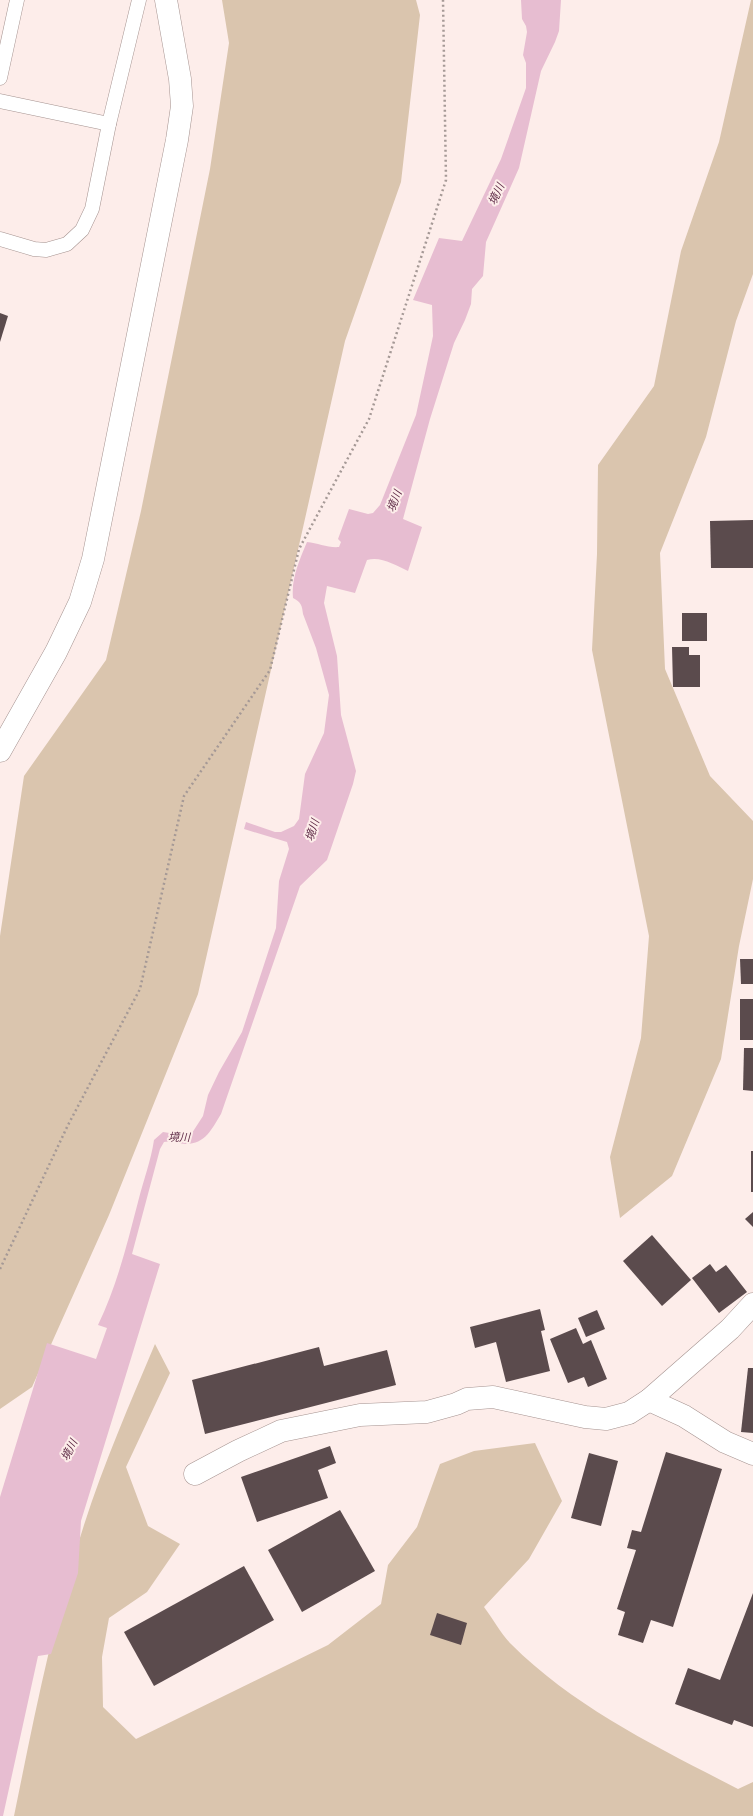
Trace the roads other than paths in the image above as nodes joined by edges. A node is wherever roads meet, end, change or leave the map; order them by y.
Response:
1 (17, 0) edge
2 (139, 0) edge
3 (166, 0) edge
4 (0, 78) edge
5 (0, 101) edge
6 (109, 124) junction
7 (0, 239) edge
8 (0, 751) edge
9 (753, 1304) edge
10 (649, 1400) junction
11 (753, 1454) edge
12 (194, 1474) dead end

1 - 4 lane
2 - 6 lane
3 - 8 street
5 - 6 lane
6 - 7 lane
9 - 10 street
10 - 11 street
10 - 12 street

